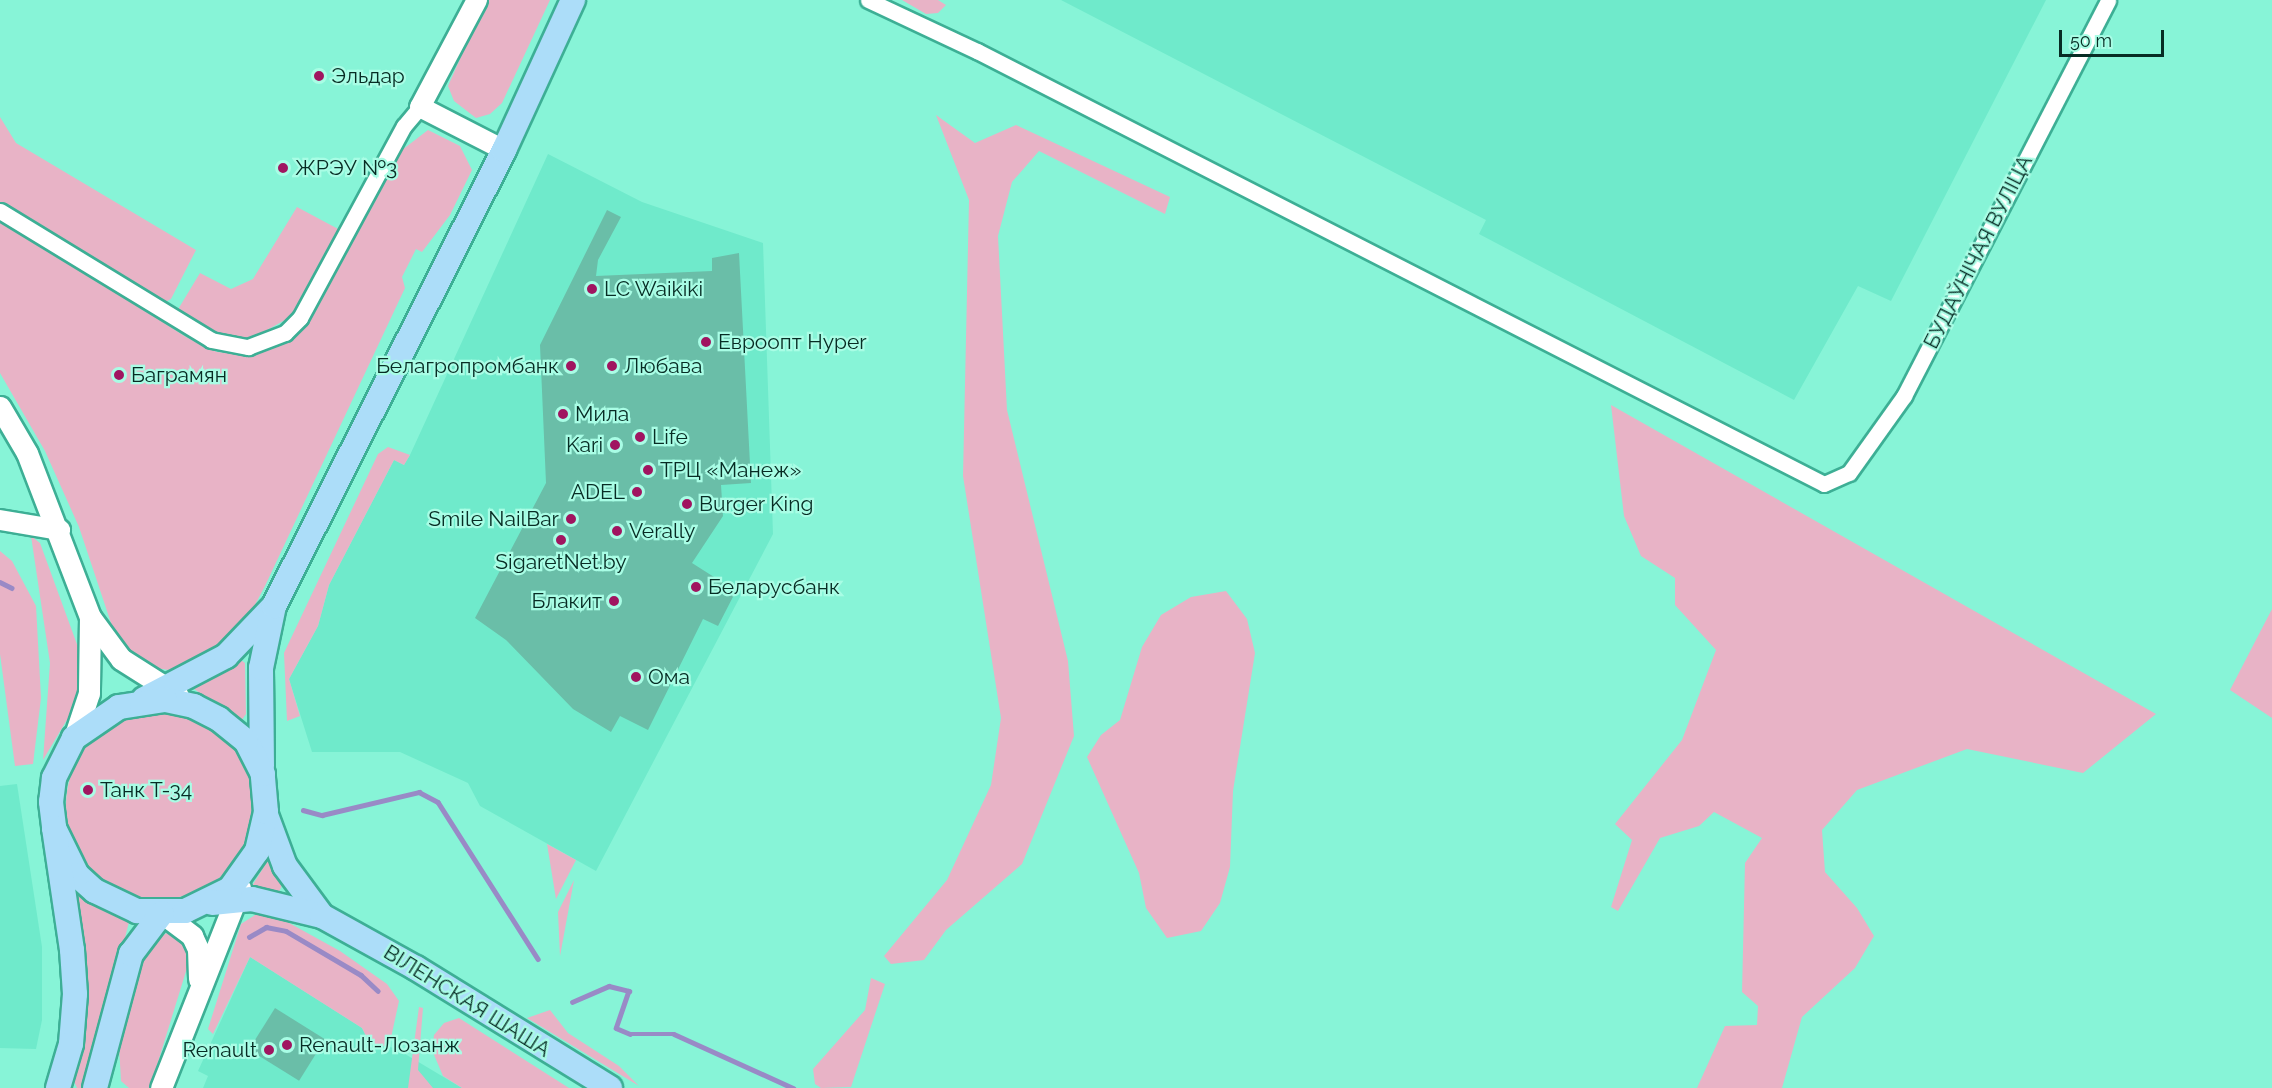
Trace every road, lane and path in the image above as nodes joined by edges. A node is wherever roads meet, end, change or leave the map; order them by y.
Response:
1 (477, 0) edge
2 (573, 0) edge
3 (868, 0) edge
4 (2108, 0) edge
5 (420, 107) junction
6 (504, 150) junction
7 (0, 211) edge
8 (0, 407) edge
9 (0, 520) edge
10 (60, 530) junction
11 (274, 606) junction
12 (90, 617) junction
13 (168, 687) junction
14 (140, 701) junction
15 (194, 706) junction
16 (74, 738) junction
17 (263, 774) junction
18 (266, 812) junction
19 (54, 828) junction
20 (245, 871) junction
21 (236, 900) junction
22 (206, 904) junction
23 (162, 913) junction
24 (322, 916) junction
25 (199, 986) junction
26 (58, 1088) edge
27 (94, 1088) edge
28 (161, 1088) edge
29 (610, 1088) edge

1 - 5 street
2 - 6 main road
3 - 4 street, БУДАЎНІЧАЯ ВУЛІЦА
5 - 6 street
5 - 7 street
6 - 11 main road
8 - 10 main road
9 - 10 street
10 - 12 main road
11 - 13 main road
11 - 17 main road
12 - 13 main road
12 - 16 main road
13 - 14 main road
13 - 15 main road
14 - 15 main road
14 - 16 main road
15 - 17 main road
16 - 19 main road
17 - 18 main road
18 - 20 main road
18 - 24 main road
19 - 23 main road
19 - 26 main road
20 - 21 main road
20 - 22 main road
21 - 22 main road
21 - 24 main road
21 - 25 main road
22 - 23 main road
23 - 25 main road
23 - 27 main road
24 - 29 main road, ВІЛЕНСКАЯ ШАША
25 - 28 main road

